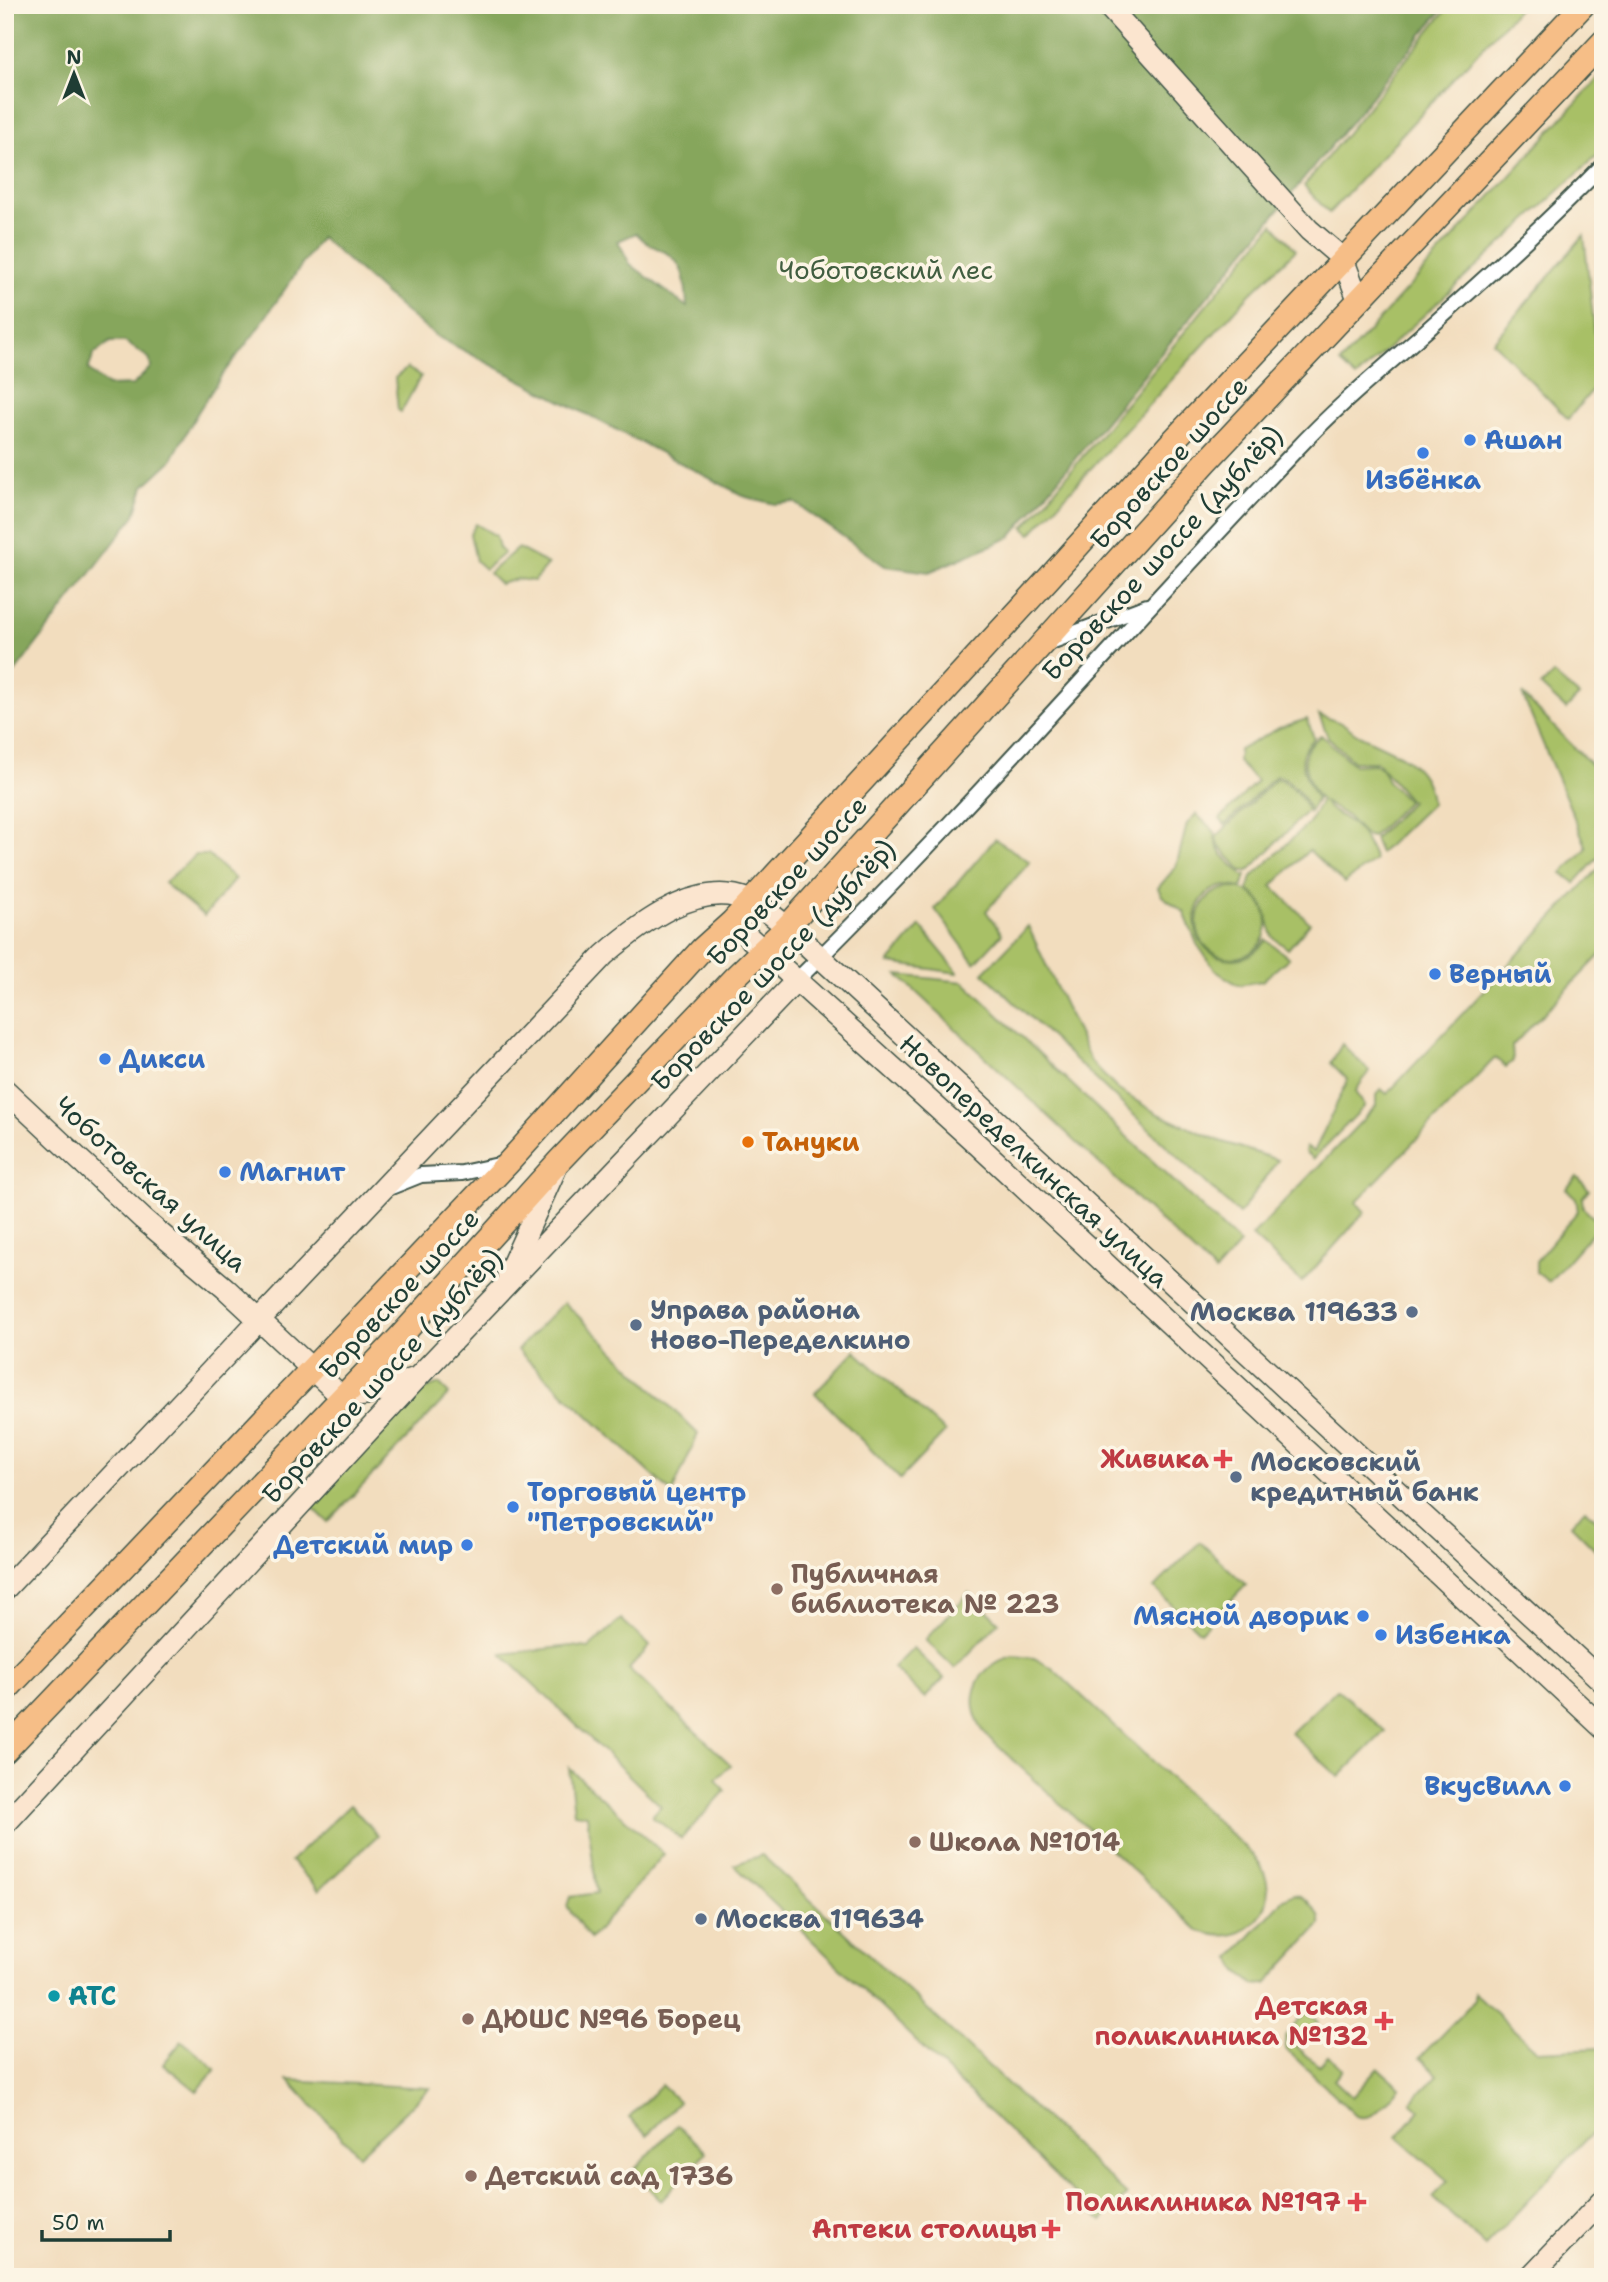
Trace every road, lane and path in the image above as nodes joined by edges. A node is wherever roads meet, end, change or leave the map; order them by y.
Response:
1 (1107, 5) edge
2 (1583, 5) edge
3 (1603, 42) edge
4 (1603, 165) edge
5 (1343, 259) junction
6 (1358, 299) junction
7 (1149, 606) junction
8 (1043, 645) junction
9 (750, 901) junction
10 (732, 922) junction
11 (787, 927) junction
12 (764, 950) junction
13 (820, 957) junction
14 (797, 981) junction
15 (5, 1090) edge
16 (559, 1161) junction
17 (508, 1163) junction
18 (374, 1199) junction
19 (501, 1289) junction
20 (258, 1320) junction
21 (312, 1369) junction
22 (418, 1377) junction
23 (342, 1397) junction
24 (5, 1589) edge
25 (1603, 1682) edge
26 (5, 1691) edge
27 (1603, 1728) edge
28 (5, 1751) edge
29 (5, 1825) edge
30 (1603, 2200) edge
31 (1530, 2277) edge

1 - 5 main road
2 - 5 main road, Боровское шоссе
3 - 6 main road, Боровское шоссе
4 - 7 street, Боровское шоссе (дублёр)
5 - 6 main road
5 - 9 main road, Боровское шоссе
6 - 8 main road, Боровское шоссе
7 - 8 street
7 - 13 street, Боровское шоссе (дублёр)
8 - 11 main road, Боровское шоссе
9 - 10 main road, Боровское шоссе
9 - 11 main road, Новопеределкинская улица
9 - 18 main road
10 - 12 main road, Новопеределкинская улица
10 - 17 main road, Боровское шоссе
11 - 12 main road, Боровское шоссе
11 - 13 main road, Новопеределкинская улица
12 - 14 main road, Новопеределкинская улица
12 - 16 main road, Боровское шоссе
13 - 14 street, Боровское шоссе (дублёр)
13 - 25 main road, Новопеределкинская улица
14 - 19 main road, Боровское шоссе (дублёр)
14 - 27 main road, Новопеределкинская улица
15 - 20 main road, Чоботовская улица
16 - 19 main road
16 - 23 main road, Боровское шоссе
17 - 18 street
17 - 21 main road, Боровское шоссе
18 - 20 main road
19 - 22 main road, Боровское шоссе (дублёр)
20 - 21 main road, Чоботовская улица
20 - 24 main road
21 - 23 main road, Чоботовская улица
21 - 26 main road, Боровское шоссе
22 - 23 main road
22 - 29 main road, Боровское шоссе (дублёр)
23 - 28 main road, Боровское шоссе
30 - 31 main road

